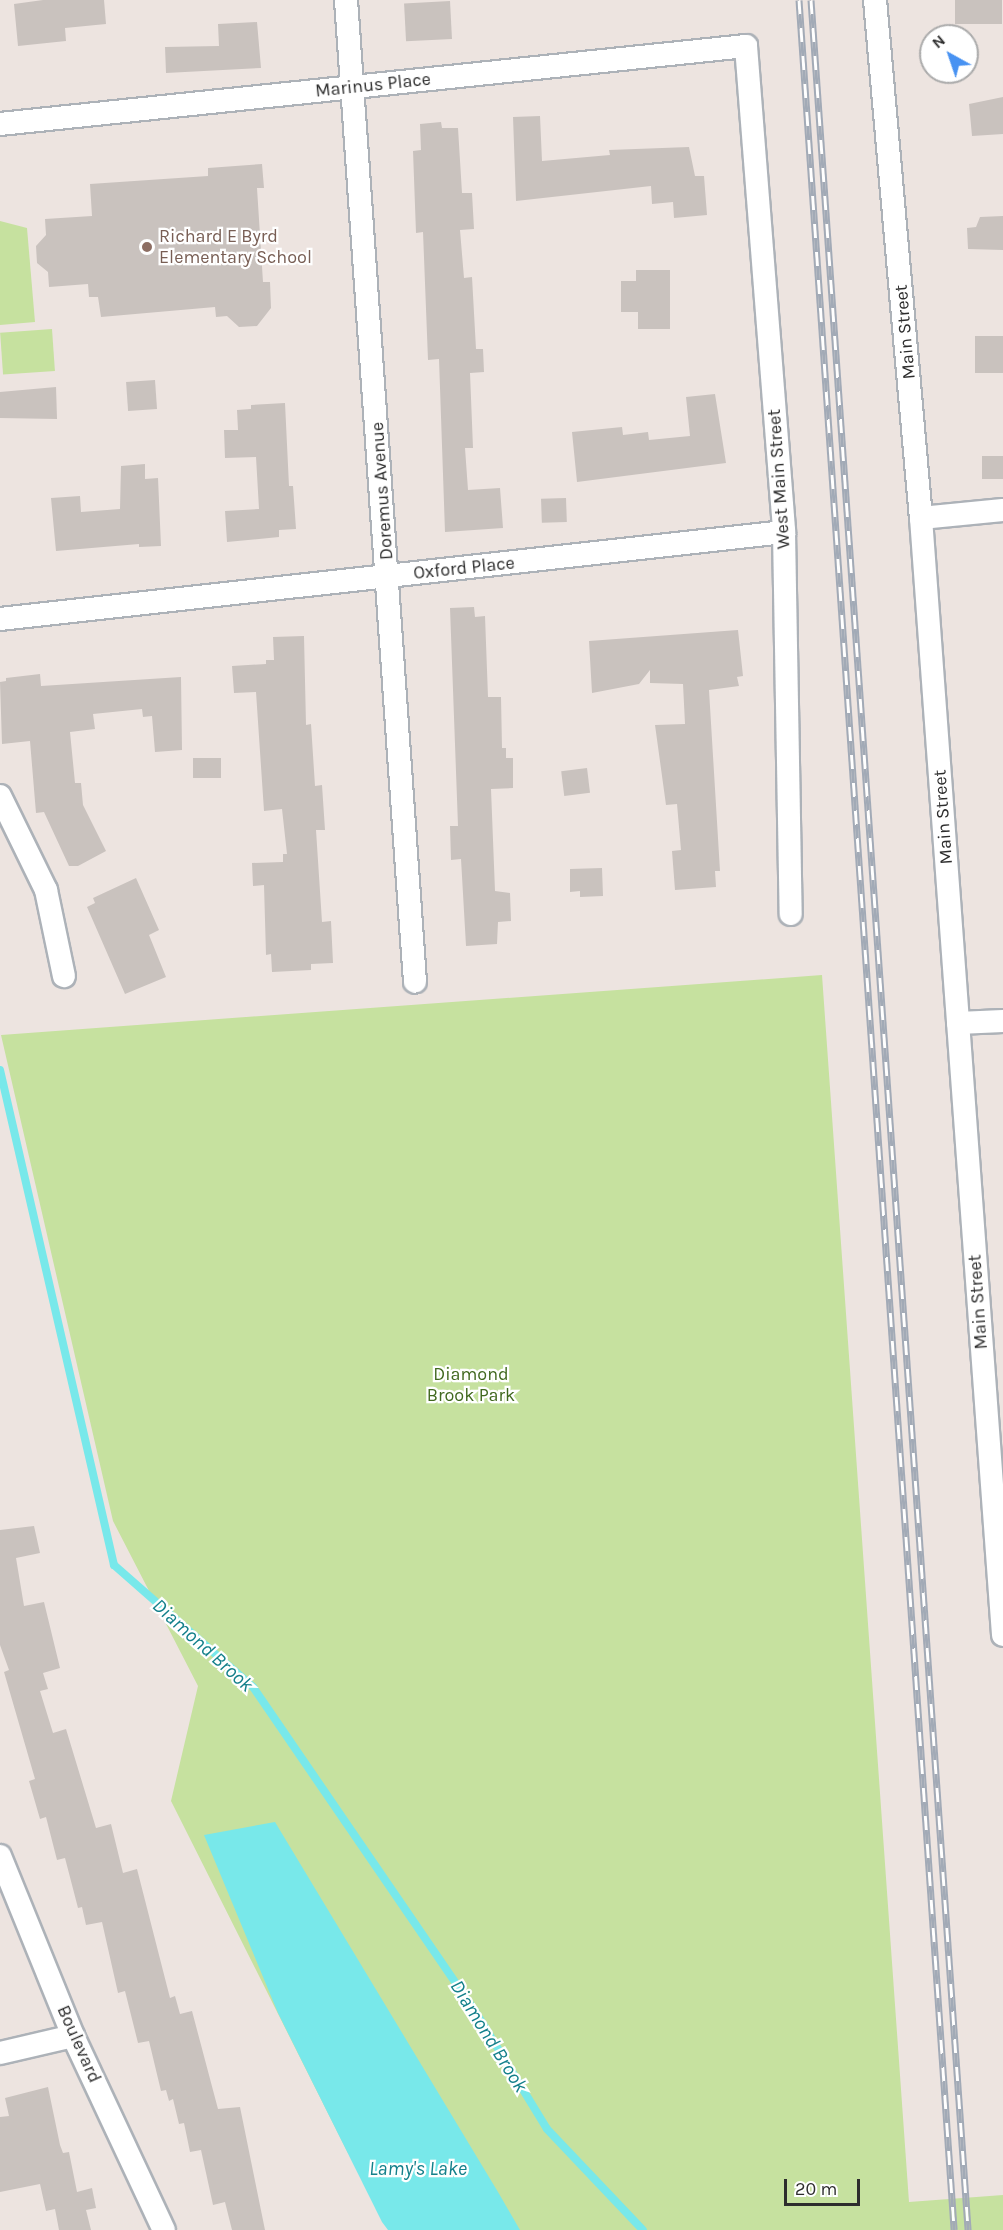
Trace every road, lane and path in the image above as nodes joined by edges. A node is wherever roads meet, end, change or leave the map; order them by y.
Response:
1 (346, 0) edge
2 (875, 0) edge
3 (746, 45) joint
4 (353, 87) junction
5 (0, 124) edge
6 (1003, 510) edge
7 (921, 518) junction
8 (784, 532) junction
9 (388, 576) junction
10 (0, 620) edge
11 (0, 796) edge
12 (791, 914) dead end
13 (64, 976) dead end
14 (415, 982) dead end
15 (1003, 1021) edge
16 (958, 1023) junction
17 (1003, 1635) edge
18 (0, 1856) edge
19 (74, 2036) junction
20 (0, 2053) edge
21 (164, 2230) edge

1 - 4 street, Doremus Avenue
2 - 7 street, Main Street
3 - 4 street, Marinus Place
3 - 8 street, West Main Street
4 - 5 street, Marinus Place
4 - 9 street, Doremus Avenue
6 - 7 street
7 - 16 street, Main Street
8 - 9 street, Oxford Place
8 - 12 street, West Main Street
9 - 10 street, Oxford Place
9 - 14 street, Doremus Avenue
11 - 13 street
15 - 16 street
16 - 17 street, Main Street
18 - 19 street, Boulevard
19 - 20 street
19 - 21 street, Boulevard

